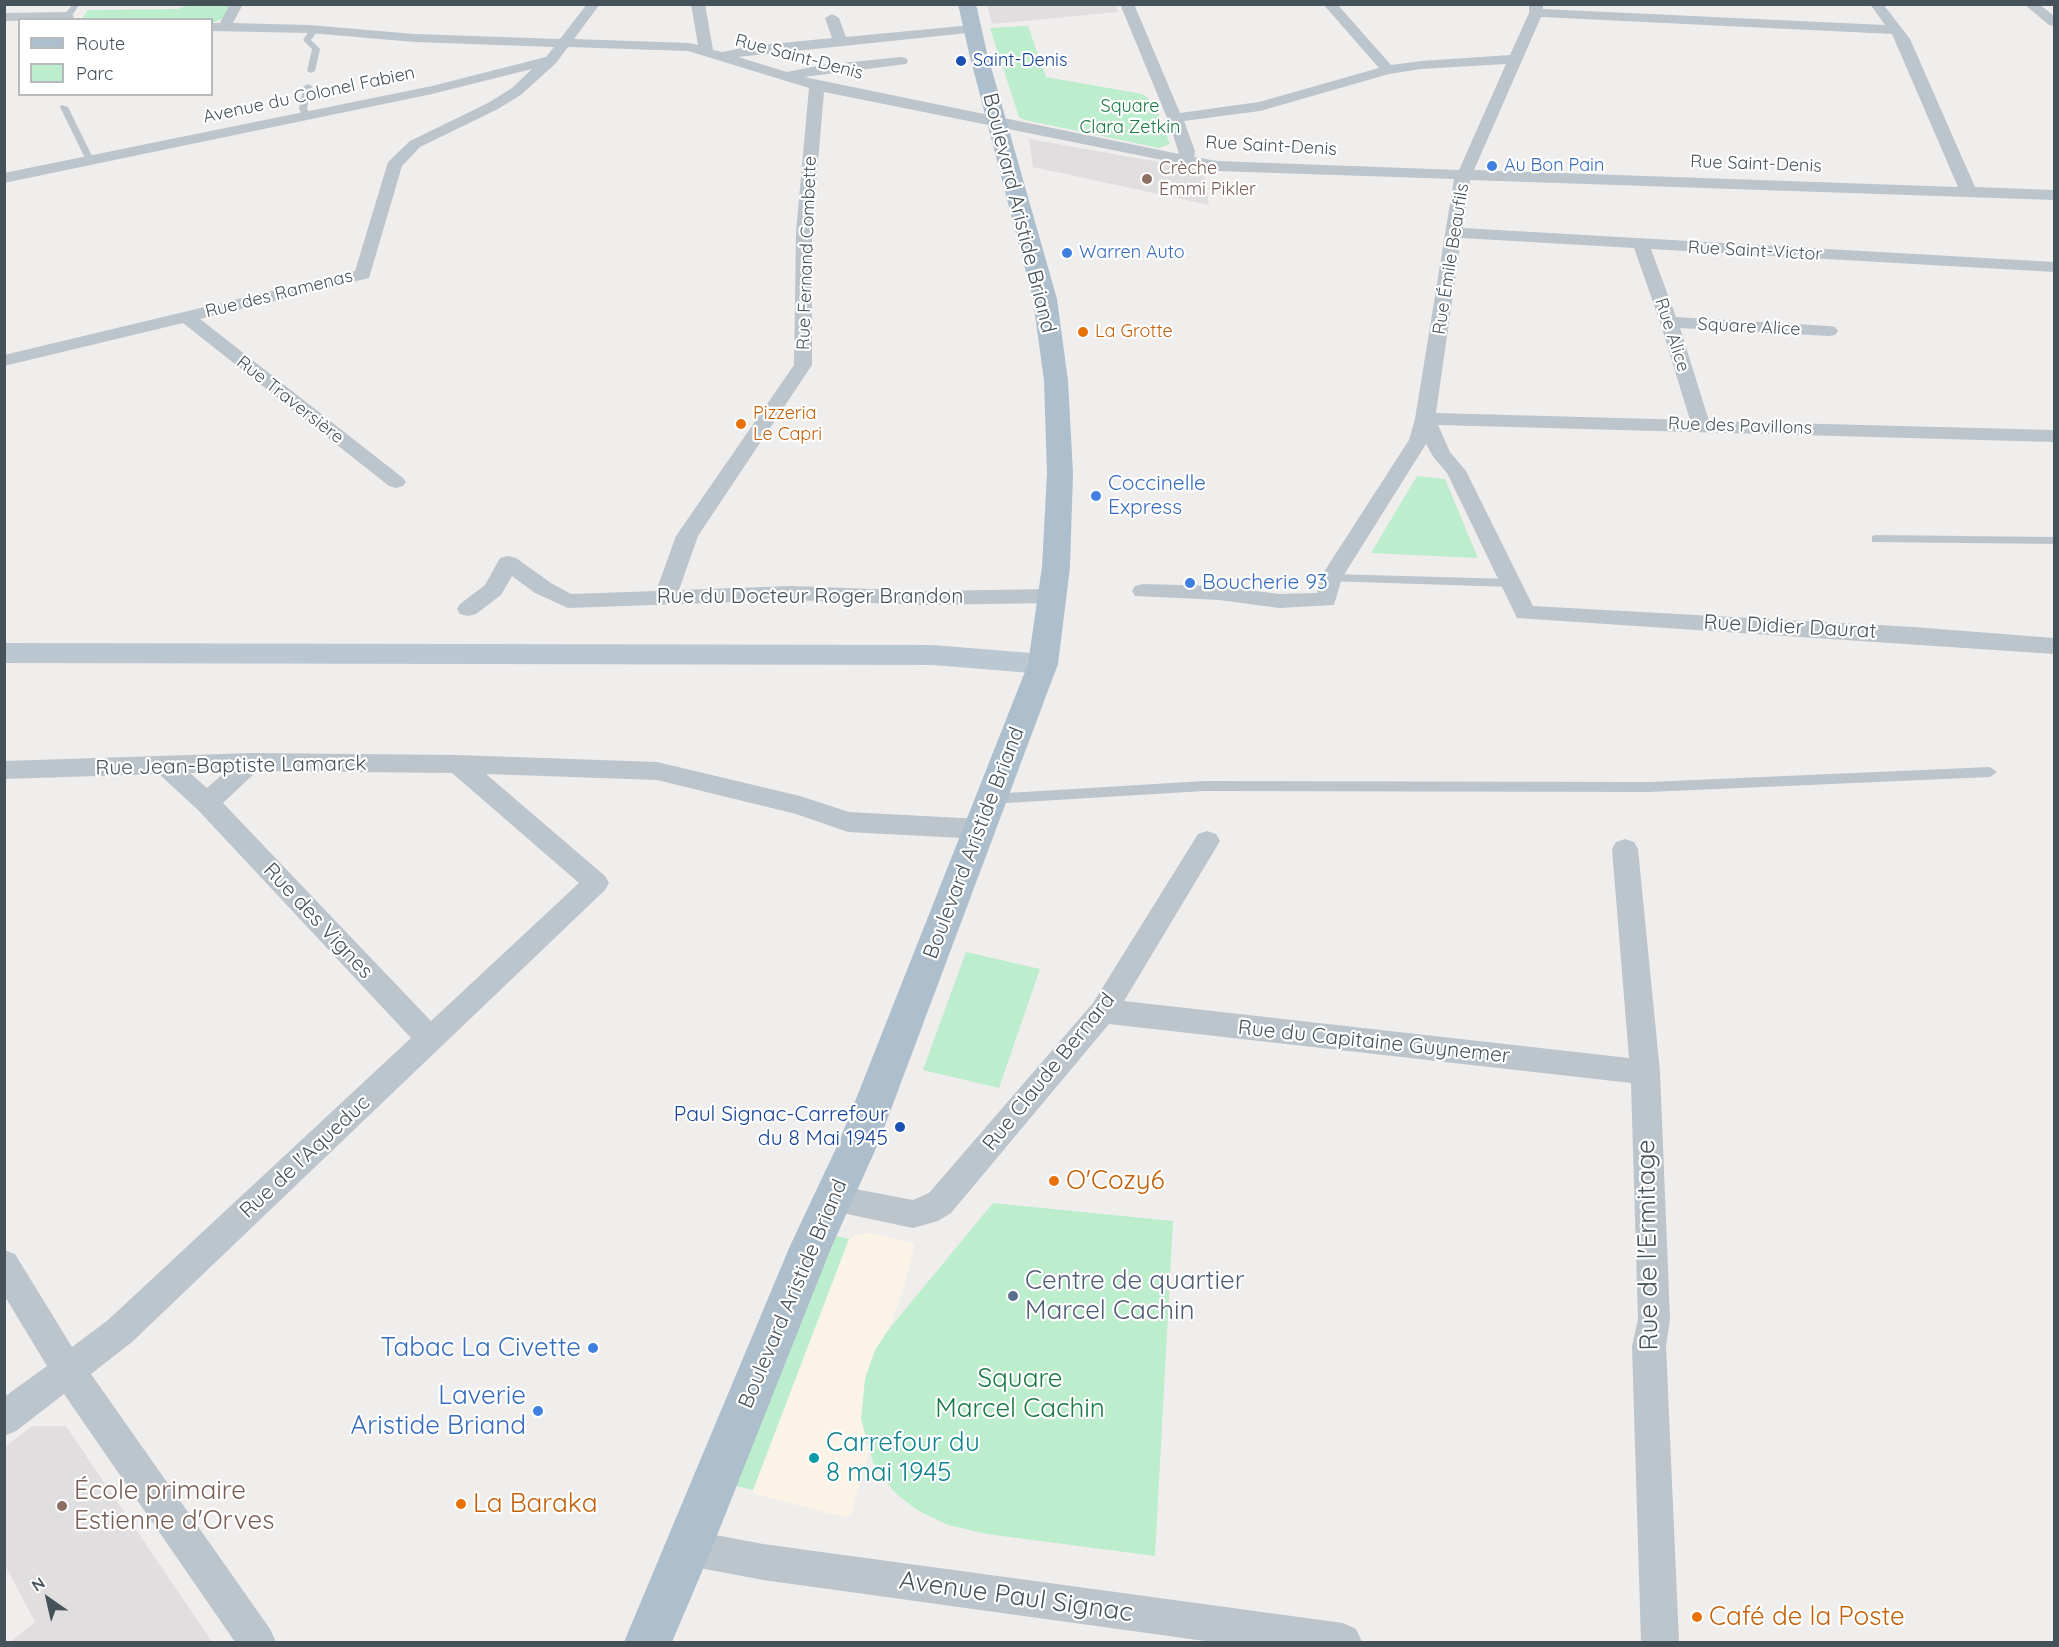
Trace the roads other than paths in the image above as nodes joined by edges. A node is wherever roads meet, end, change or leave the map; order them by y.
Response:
1 (76, 4) edge
2 (113, 4) edge
3 (149, 4) edge
4 (237, 4) edge
5 (594, 4) edge
6 (698, 4) edge
7 (967, 4) edge
8 (1127, 4) edge
9 (1329, 4) edge
10 (1876, 4) edge
11 (2030, 4) edge
12 (1536, 9) edge
13 (4, 17) edge
14 (65, 18) edge
15 (832, 18) dead end
16 (2055, 22) edge
17 (218, 26) edge
18 (972, 29) junction
19 (314, 30) junction
20 (1897, 30) junction
21 (840, 41) junction
22 (564, 45) junction
23 (706, 51) junction
24 (722, 56) junction
25 (1514, 59) junction
26 (551, 60) junction
27 (901, 61) dead end
28 (1388, 70) junction
29 (310, 71) dead end
30 (786, 76) junction
31 (308, 86) dead end
32 (817, 86) junction
33 (64, 107) dead end
34 (306, 116) junction
35 (1175, 117) junction
36 (998, 122) junction
37 (90, 160) junction
38 (1186, 160) junction
39 (1465, 173) junction
40 (4, 178) edge
41 (1968, 191) junction
42 (2055, 195) edge
43 (1455, 233) junction
44 (1641, 245) junction
45 (2055, 267) edge
46 (185, 316) junction
47 (1669, 322) junction
48 (1829, 332) dead end
49 (4, 361) edge
50 (1425, 419) junction
51 (1701, 425) junction
52 (2055, 436) edge
53 (396, 482) dead end
54 (1876, 539) dead end
55 (2055, 541) edge
56 (1331, 578) junction
57 (1510, 583) junction
58 (1143, 591) dead end
59 (666, 596) junction
60 (1052, 596) junction
61 (468, 609) dead end
62 (2055, 646) edge
63 (4, 653) edge
64 (1042, 664) junction
65 (251, 762) junction
66 (458, 764) junction
67 (165, 765) junction
68 (4, 771) edge
69 (1990, 772) dead end
70 (207, 802) junction
71 (985, 814) junction
72 (1207, 842) dead end
73 (1625, 849) dead end
74 (1103, 1011) junction
75 (430, 1039) junction
76 (1645, 1072) junction
77 (834, 1199) junction
78 (4, 1265) edge
79 (69, 1372) junction
80 (4, 1419) edge
81 (688, 1548) junction
82 (257, 1642) edge
83 (648, 1642) edge
84 (1343, 1642) edge
85 (1660, 1642) edge

1 - 14 lane
2 - 3 lane
4 - 17 street
5 - 22 street
6 - 23 street
7 - 18 main road, Boulevard Aristide Briand
8 - 35 street
9 - 28 street
10 - 20 street
11 - 16 street
12 - 20 street
12 - 25 street, Rue Émile Beaufils
13 - 14 street
15 - 21 street
17 - 19 street, Rue Saint-Denis
18 - 21 street
18 - 36 main road, Boulevard Aristide Briand
19 - 22 street, Rue Saint-Denis
19 - 29 lane
20 - 41 street
21 - 24 street
22 - 23 street, Rue Saint-Denis
22 - 26 street
23 - 24 street, Rue Saint-Denis
24 - 30 street, Rue Saint-Denis
25 - 28 street
25 - 39 street, Rue Émile Beaufils
26 - 34 street, Avenue du Colonel Fabien
26 - 46 street, Rue des Ramenas
27 - 30 street
28 - 35 street
30 - 32 street, Rue Saint-Denis
31 - 34 lane
32 - 36 street, Rue Saint-Denis
32 - 59 street, Rue Fernand Combette
33 - 37 lane
34 - 37 street, Avenue du Colonel Fabien
35 - 38 street
36 - 38 street, Rue Saint-Denis
36 - 60 main road, Boulevard Aristide Briand
37 - 40 street, Avenue du Colonel Fabien
38 - 39 street, Rue Saint-Denis
39 - 41 street, Rue Saint-Denis
39 - 43 street, Rue Émile Beaufils
41 - 42 street, Rue Saint-Denis
43 - 44 street, Rue Saint-Victor
43 - 50 street, Rue Émile Beaufils
44 - 45 street, Rue Saint-Victor
44 - 47 street, Rue Alice
46 - 49 street, Rue des Ramenas
46 - 53 street, Rue Traversière
47 - 48 street, Square Alice
47 - 51 street, Rue Alice
50 - 51 street, Rue des Pavillons
50 - 56 street, Rue Émile Beaufils
50 - 57 street
51 - 52 street, Rue des Pavillons
54 - 55 lane
56 - 57 lane
56 - 58 street, Rue Émile Beaufils
57 - 62 street, Rue Didier Daurat
59 - 60 street, Rue du Docteur Roger Brandon
59 - 61 street, Rue du Docteur Roger Brandon
60 - 64 main road, Boulevard Aristide Briand
63 - 64 street
64 - 71 main road, Boulevard Aristide Briand
65 - 66 street, Rue Jean-Baptiste Lamarck
65 - 67 street, Rue Jean-Baptiste Lamarck
65 - 70 street
66 - 71 street, Rue Jean-Baptiste Lamarck
66 - 75 street, Rue de l'Aqueduc
67 - 68 street, Rue Jean-Baptiste Lamarck
67 - 70 street, Rue des Vignes
69 - 71 lane
70 - 75 street, Rue des Vignes
71 - 77 main road, Boulevard Aristide Briand
72 - 74 street, Rue Claude Bernard
73 - 76 street, Rue de l'Ermitage
74 - 76 street, Rue du Capitaine Guynemer
74 - 77 street, Rue Claude Bernard
75 - 79 street, Rue de l'Aqueduc
76 - 85 street, Rue de l'Ermitage
77 - 81 main road, Boulevard Aristide Briand
78 - 79 street
79 - 80 street, Rue de l'Aqueduc
79 - 82 street
81 - 83 main road, Boulevard Aristide Briand
81 - 84 street, Avenue Paul Signac

